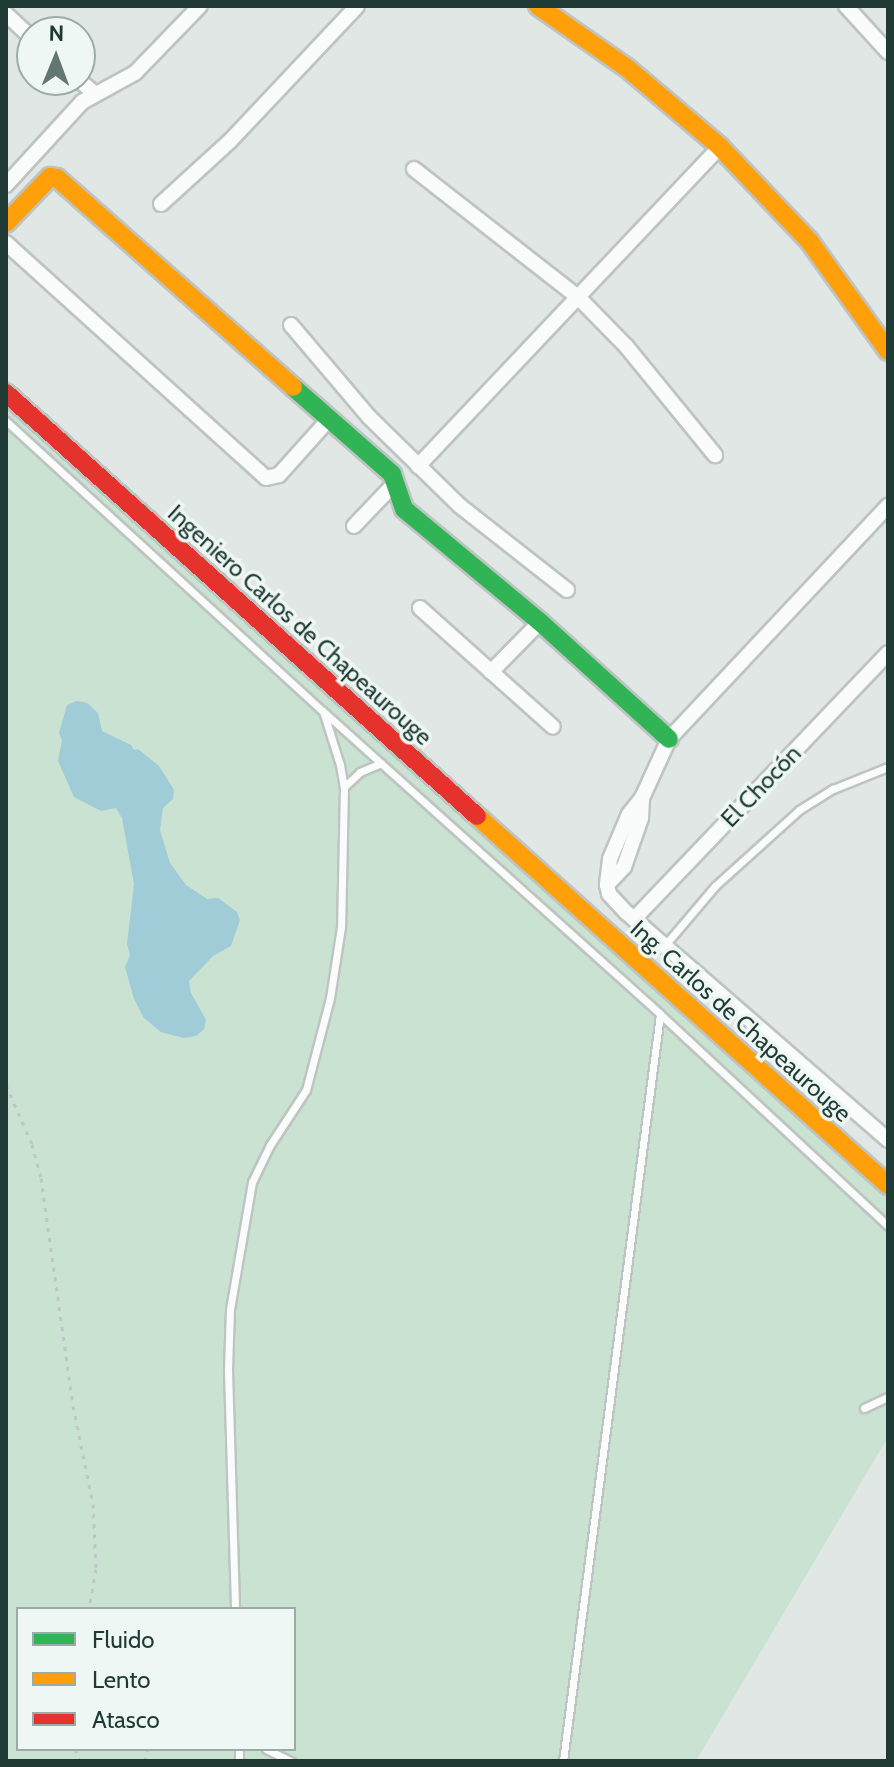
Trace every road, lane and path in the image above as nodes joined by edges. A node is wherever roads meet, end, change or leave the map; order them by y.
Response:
1 (200, 6) edge
2 (357, 6) edge
3 (538, 6) edge
4 (850, 7) edge
5 (888, 52) edge
6 (96, 93) edge
7 (92, 96) edge
8 (720, 147) junction
9 (414, 169) dead end
10 (6, 185) edge
11 (161, 204) dead end
12 (6, 223) edge
13 (6, 243) edge
14 (578, 297) junction
15 (291, 325) dead end
16 (888, 351) edge
17 (6, 393) edge
18 (329, 419) junction
19 (6, 421) edge
20 (715, 455) dead end
21 (418, 466) junction
22 (396, 482) junction
23 (888, 506) edge
24 (354, 526) dead end
25 (567, 590) dead end
26 (420, 608) dead end
27 (540, 622) junction
28 (888, 653) edge
29 (491, 672) junction
30 (323, 711) junction
31 (553, 727) dead end
32 (669, 739) junction
33 (381, 763) junction
34 (888, 767) edge
35 (344, 787) junction
36 (563, 892) joint
37 (630, 916) junction
38 (665, 945) junction
39 (660, 1014) junction
40 (6, 1085) edge
41 (888, 1140) edge
42 (888, 1185) edge
43 (888, 1226) edge
44 (888, 1397) edge
45 (864, 1408) dead end
46 (89, 1607) edge
47 (235, 1607) edge
48 (563, 1761) edge

1 - 6 street
2 - 11 street
3 - 8 street
4 - 5 street
7 - 10 street
8 - 14 street
8 - 16 street
9 - 14 street
12 - 18 street
13 - 18 street
14 - 20 street
14 - 21 street
15 - 21 street
17 - 36 street, Ingeniero Carlos de Chapeaurouge
18 - 22 street
19 - 30 lane
21 - 25 street
22 - 24 street
22 - 27 street
23 - 32 street
26 - 29 street
27 - 29 street
27 - 32 street
28 - 37 street, El Chocón
29 - 31 street
30 - 33 lane
30 - 35 lane
32 - 37 street
33 - 35 lane
33 - 39 lane
34 - 38 lane
35 - 47 lane
36 - 42 street, Ing. Carlos de Chapeaurouge
37 - 38 street
38 - 41 street
39 - 43 lane
39 - 48 lane
40 - 46 path
44 - 45 lane

